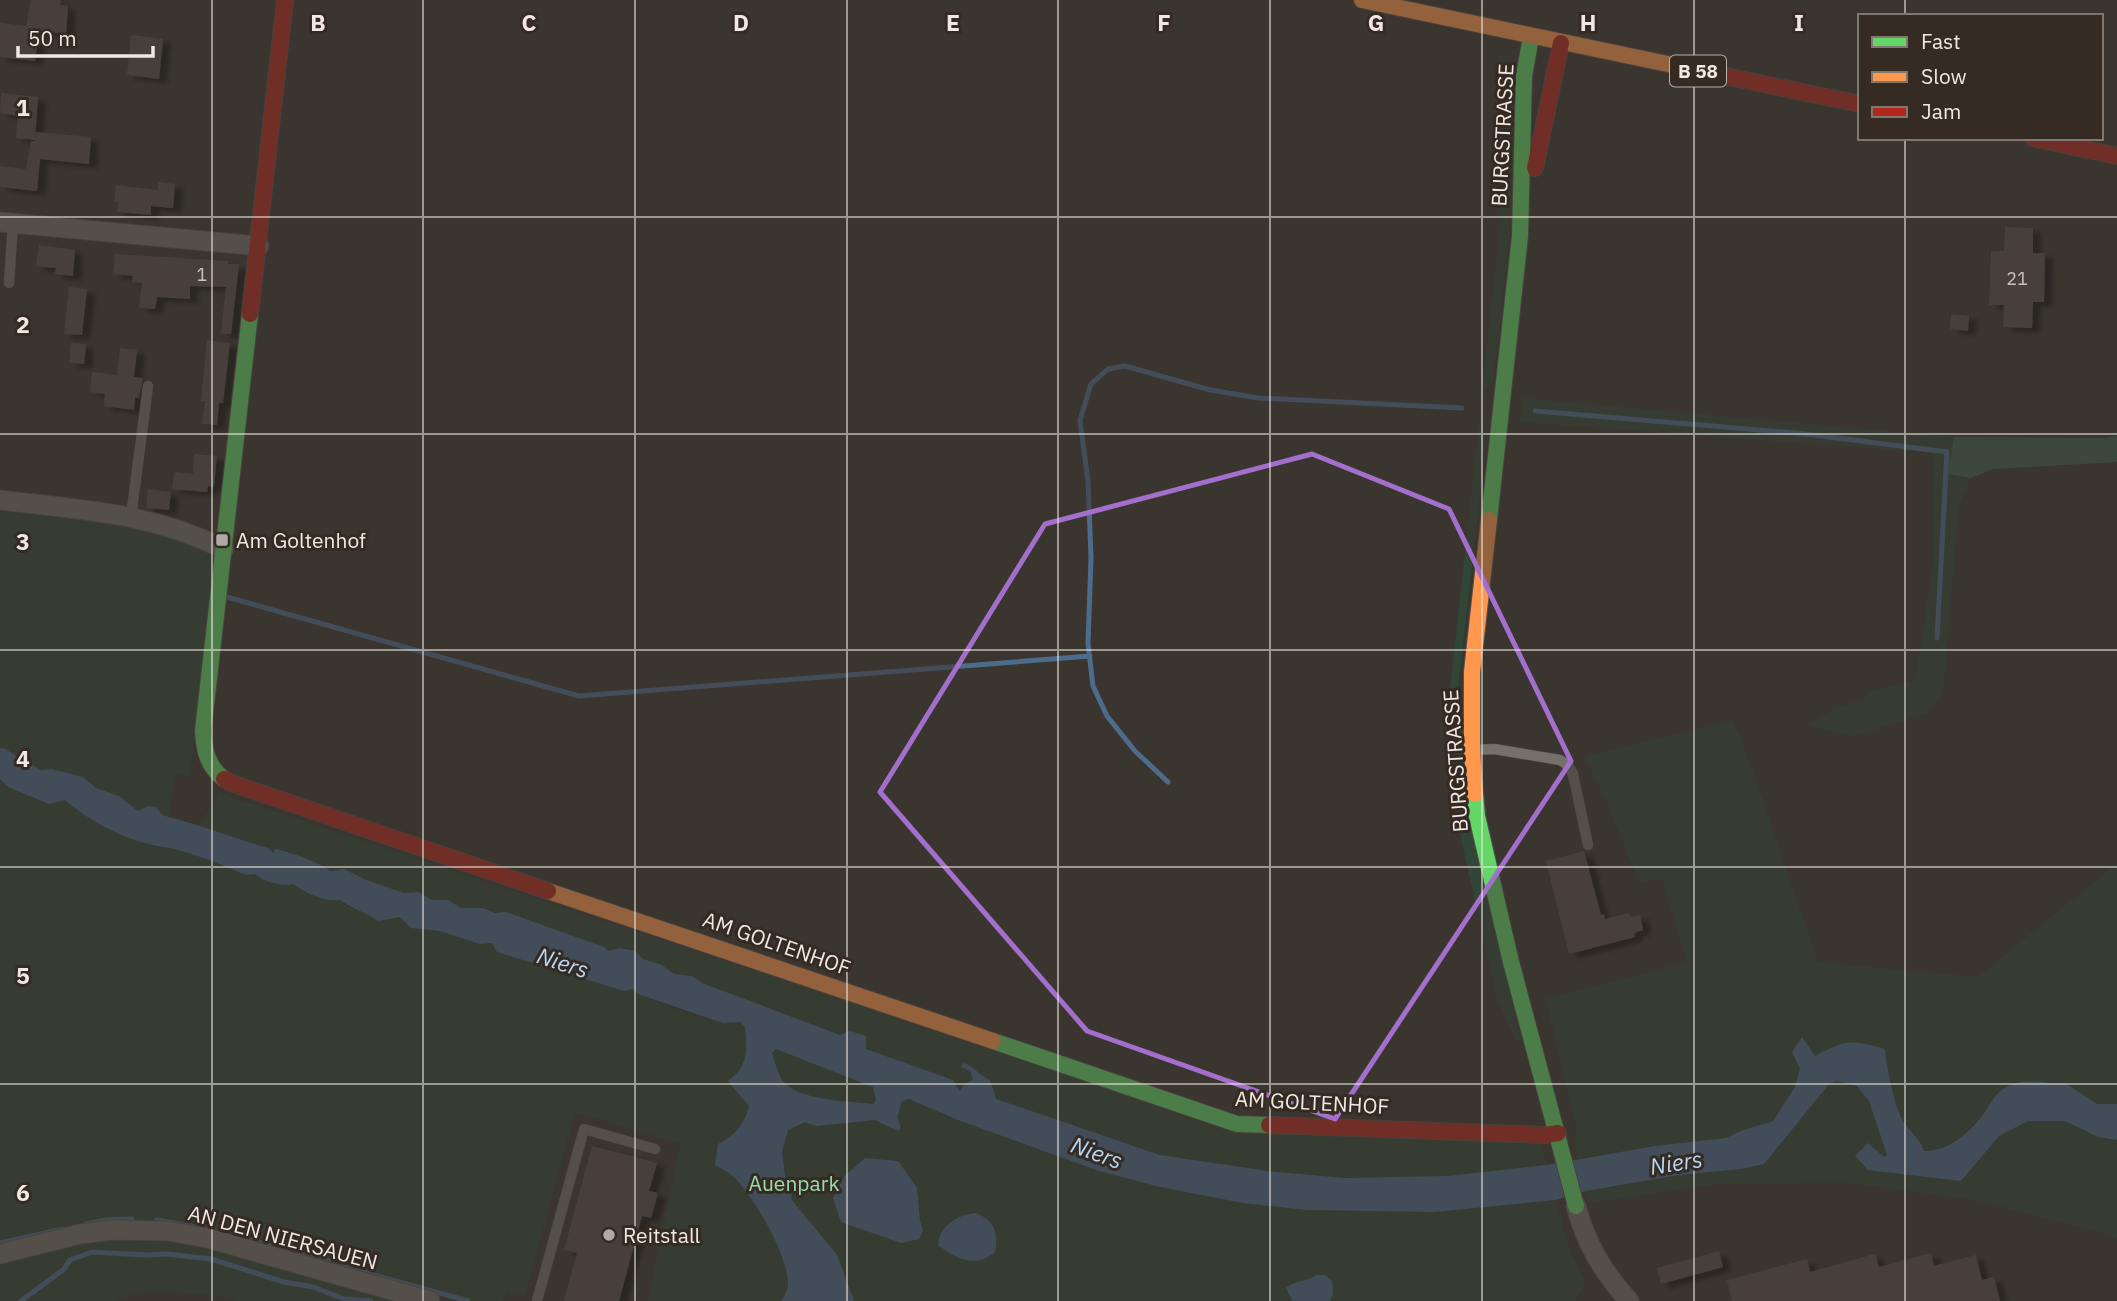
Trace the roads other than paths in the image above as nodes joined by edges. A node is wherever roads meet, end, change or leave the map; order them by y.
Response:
1 (285, 0) edge
2 (1362, 0) edge
3 (1531, 37) junction
4 (1561, 43) junction
5 (1858, 104) edge
6 (2042, 140) edge
7 (2117, 156) edge
8 (7, 223) edge
9 (1520, 236) junction
10 (259, 246) junction
11 (9, 284) dead end
12 (148, 386) dead end
13 (0, 500) edge
14 (131, 517) junction
15 (224, 549) junction
16 (1472, 750) junction
17 (1588, 845) dead end
18 (1558, 1133) junction
19 (655, 1149) dead end
20 (1576, 1206) joint
21 (0, 1254) edge
22 (430, 1301) edge
23 (537, 1301) edge
24 (1629, 1301) edge

1 - 10 street, AM GOLTENHOF
2 - 3 street, B 58
3 - 4 street, B 58
3 - 9 street, BURGSTRASSE
4 - 5 street, B 58
4 - 9 street, BURGSTRASSE
6 - 7 street
8 - 10 street
8 - 11 lane
9 - 16 street, BURGSTRASSE
10 - 15 street, AM GOLTENHOF
12 - 14 lane
13 - 14 street
14 - 15 street
15 - 18 street, AM GOLTENHOF
16 - 17 lane
16 - 18 street, BURGSTRASSE
18 - 20 street, BURGSTRASSE
19 - 23 lane
20 - 24 street, BURGSTRASSE
21 - 22 street, AN DEN NIERSAUEN

